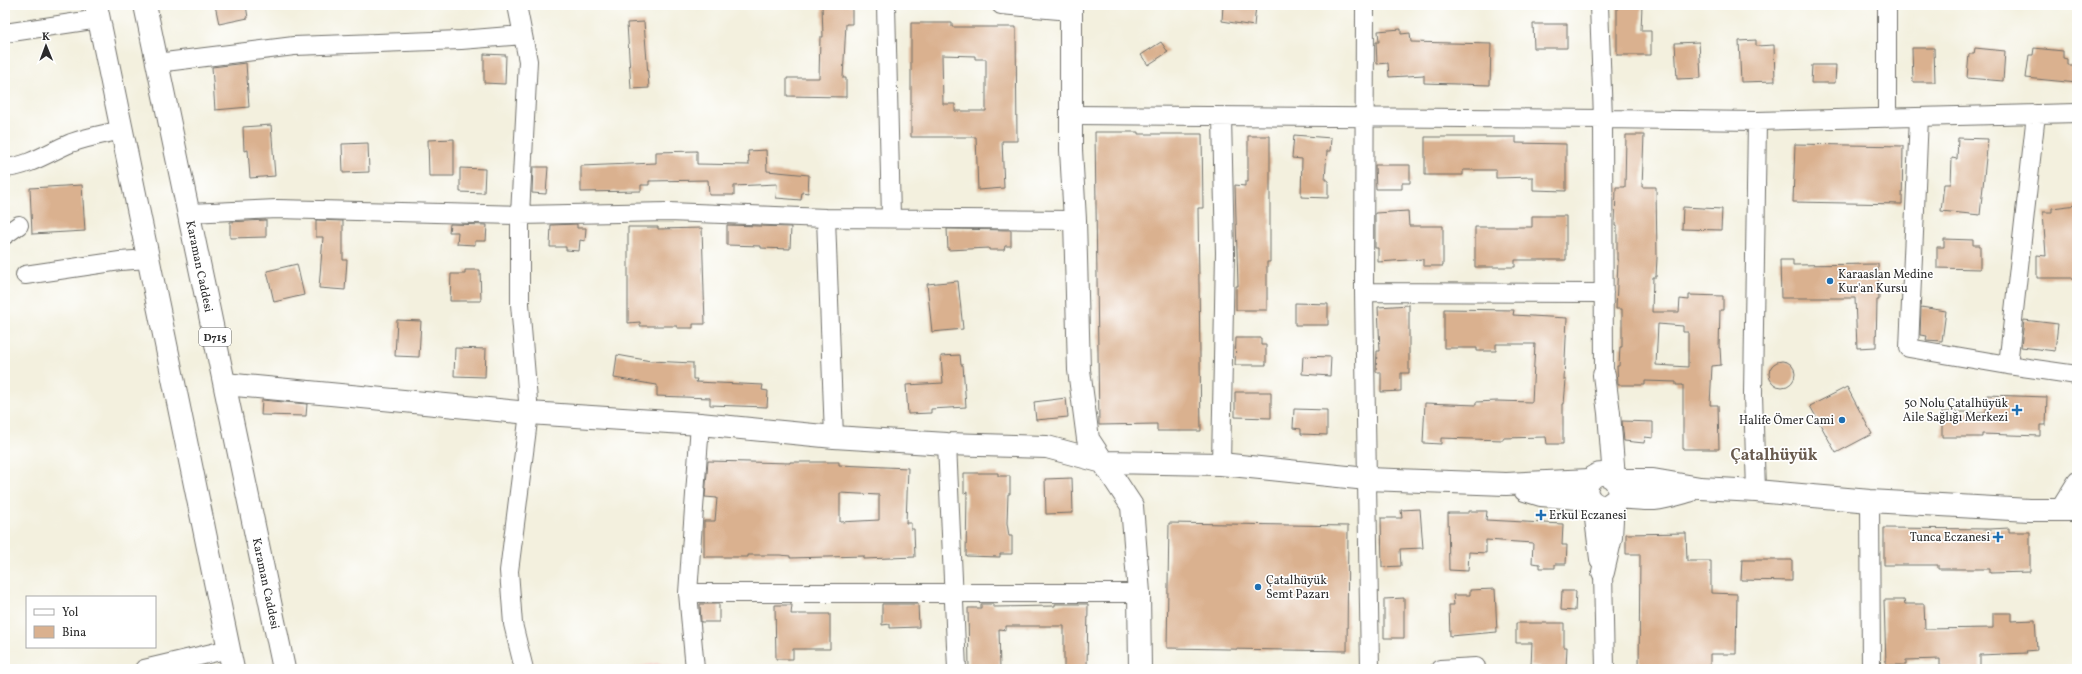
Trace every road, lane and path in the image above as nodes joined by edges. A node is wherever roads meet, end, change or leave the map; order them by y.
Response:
1 (145, 5) edge
2 (517, 5) edge
3 (886, 5) edge
4 (1001, 5) edge
5 (1365, 5) edge
6 (1599, 5) edge
7 (1887, 5) edge
8 (1071, 8) edge
9 (98, 12) edge
10 (5, 33) edge
11 (523, 35) junction
12 (157, 63) junction
13 (2077, 113) edge
14 (2036, 114) junction
15 (1071, 115) junction
16 (1222, 117) junction
17 (1919, 117) junction
18 (1365, 118) junction
19 (1603, 118) junction
20 (1887, 118) junction
21 (1757, 121) junction
22 (122, 130) junction
23 (5, 168) edge
24 (189, 213) junction
25 (520, 215) junction
26 (826, 218) junction
27 (891, 218) junction
28 (1076, 220) junction
29 (148, 259) junction
30 (25, 274) dead end
31 (1364, 292) junction
32 (1604, 293) junction
33 (2008, 365) junction
34 (1604, 375) joint
35 (2077, 375) edge
36 (225, 384) junction
37 (529, 413) junction
38 (700, 424) junction
39 (834, 437) junction
40 (947, 444) junction
41 (1103, 462) junction
42 (1221, 464) junction
43 (1367, 479) junction
44 (2077, 481) edge
45 (1603, 490) junction
46 (1756, 491) junction
47 (1870, 501) junction
48 (2068, 510) edge
49 (1603, 572) joint
50 (688, 593) junction
51 (954, 593) junction
52 (1140, 593) junction
53 (231, 659) edge
54 (144, 669) edge
55 (284, 669) edge
56 (524, 669) edge
57 (695, 669) edge
58 (957, 669) edge
59 (1140, 669) edge
60 (1370, 669) edge
61 (1440, 669) edge
62 (1476, 669) edge
63 (1605, 669) edge
64 (1871, 669) edge

1 - 12 main road, Karaman Caddesi / D715
2 - 11 street
3 - 27 street
4 - 8 street
5 - 18 street
6 - 19 street
7 - 20 street
8 - 15 main road
9 - 10 street
9 - 22 main road
11 - 12 street
11 - 25 street
12 - 24 main road, Karaman Caddesi / D715
13 - 14 street
14 - 17 street
14 - 33 street
15 - 16 street
15 - 28 main road
16 - 18 street
16 - 42 street
17 - 20 street
17 - 33 street
18 - 19 street
18 - 31 street
19 - 21 street
19 - 32 street
20 - 21 street
21 - 46 street
22 - 23 street
22 - 29 main road
24 - 25 street
24 - 36 main road, Karaman Caddesi / D715
25 - 26 street
25 - 37 street
26 - 27 street
26 - 39 street
27 - 28 street
28 - 41 main road
29 - 30 street
29 - 53 main road
31 - 32 street
31 - 43 street
32 - 34 street
33 - 35 street
34 - 45 main road
36 - 37 main road
36 - 55 main road, Karaman Caddesi / D715
37 - 38 main road
37 - 56 street
38 - 39 main road
38 - 50 street
39 - 40 main road
40 - 41 main road
40 - 51 street
41 - 42 main road
41 - 52 main road
42 - 43 main road
43 - 45 main road
43 - 60 street
44 - 48 street
45 - 46 main road
45 - 49 main road
46 - 47 main road
47 - 48 main road
47 - 64 street
49 - 63 street
50 - 51 street
50 - 57 street
51 - 52 street
51 - 58 street
52 - 59 main road
53 - 54 street
61 - 62 street

